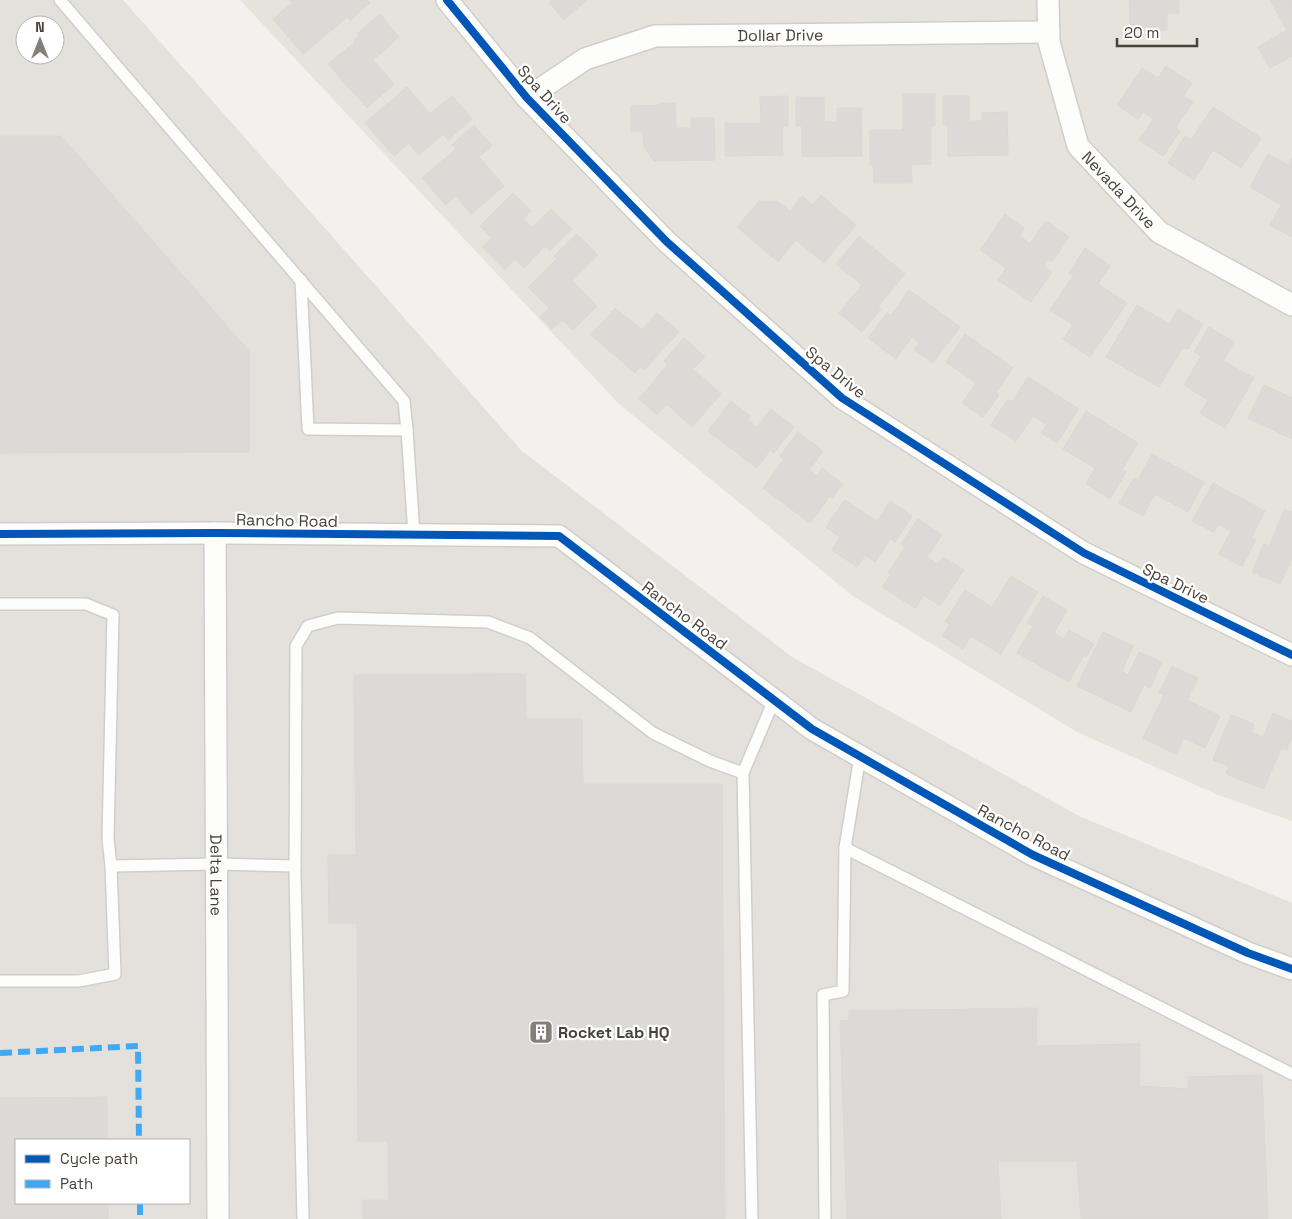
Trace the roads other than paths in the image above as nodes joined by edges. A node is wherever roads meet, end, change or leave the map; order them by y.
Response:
1 (60, 0) edge
2 (447, 0) edge
3 (1048, 0) edge
4 (1049, 32) junction
5 (528, 98) junction
6 (300, 280) junction
7 (1292, 305) edge
8 (407, 430) junction
9 (214, 533) junction
10 (0, 534) edge
11 (414, 535) junction
12 (0, 604) edge
13 (1292, 655) edge
14 (774, 700) junction
15 (860, 756) junction
16 (743, 773) junction
17 (844, 848) junction
18 (216, 864) junction
19 (111, 866) junction
20 (295, 866) junction
21 (1292, 969) edge
22 (0, 981) edge
23 (1292, 1074) edge
24 (218, 1219) edge
25 (302, 1219) edge
26 (752, 1219) edge
27 (825, 1219) edge

1 - 6 lane
2 - 5 street, Spa Drive
3 - 4 street, Nevada Drive
4 - 5 street, Dollar Drive
4 - 7 street, Nevada Drive
5 - 13 street, Spa Drive
6 - 8 lane
6 - 8 lane
8 - 11 lane
9 - 10 street, Rancho Road
9 - 11 street, Rancho Road
9 - 18 street, Delta Lane
11 - 14 street, Rancho Road
12 - 19 lane
14 - 15 street, Rancho Road
14 - 16 lane
15 - 17 lane
15 - 21 street, Rancho Road
16 - 20 lane
16 - 26 lane
17 - 23 lane
17 - 27 lane
18 - 19 lane
18 - 20 lane
18 - 24 street, Delta Lane
19 - 22 lane
20 - 25 lane

